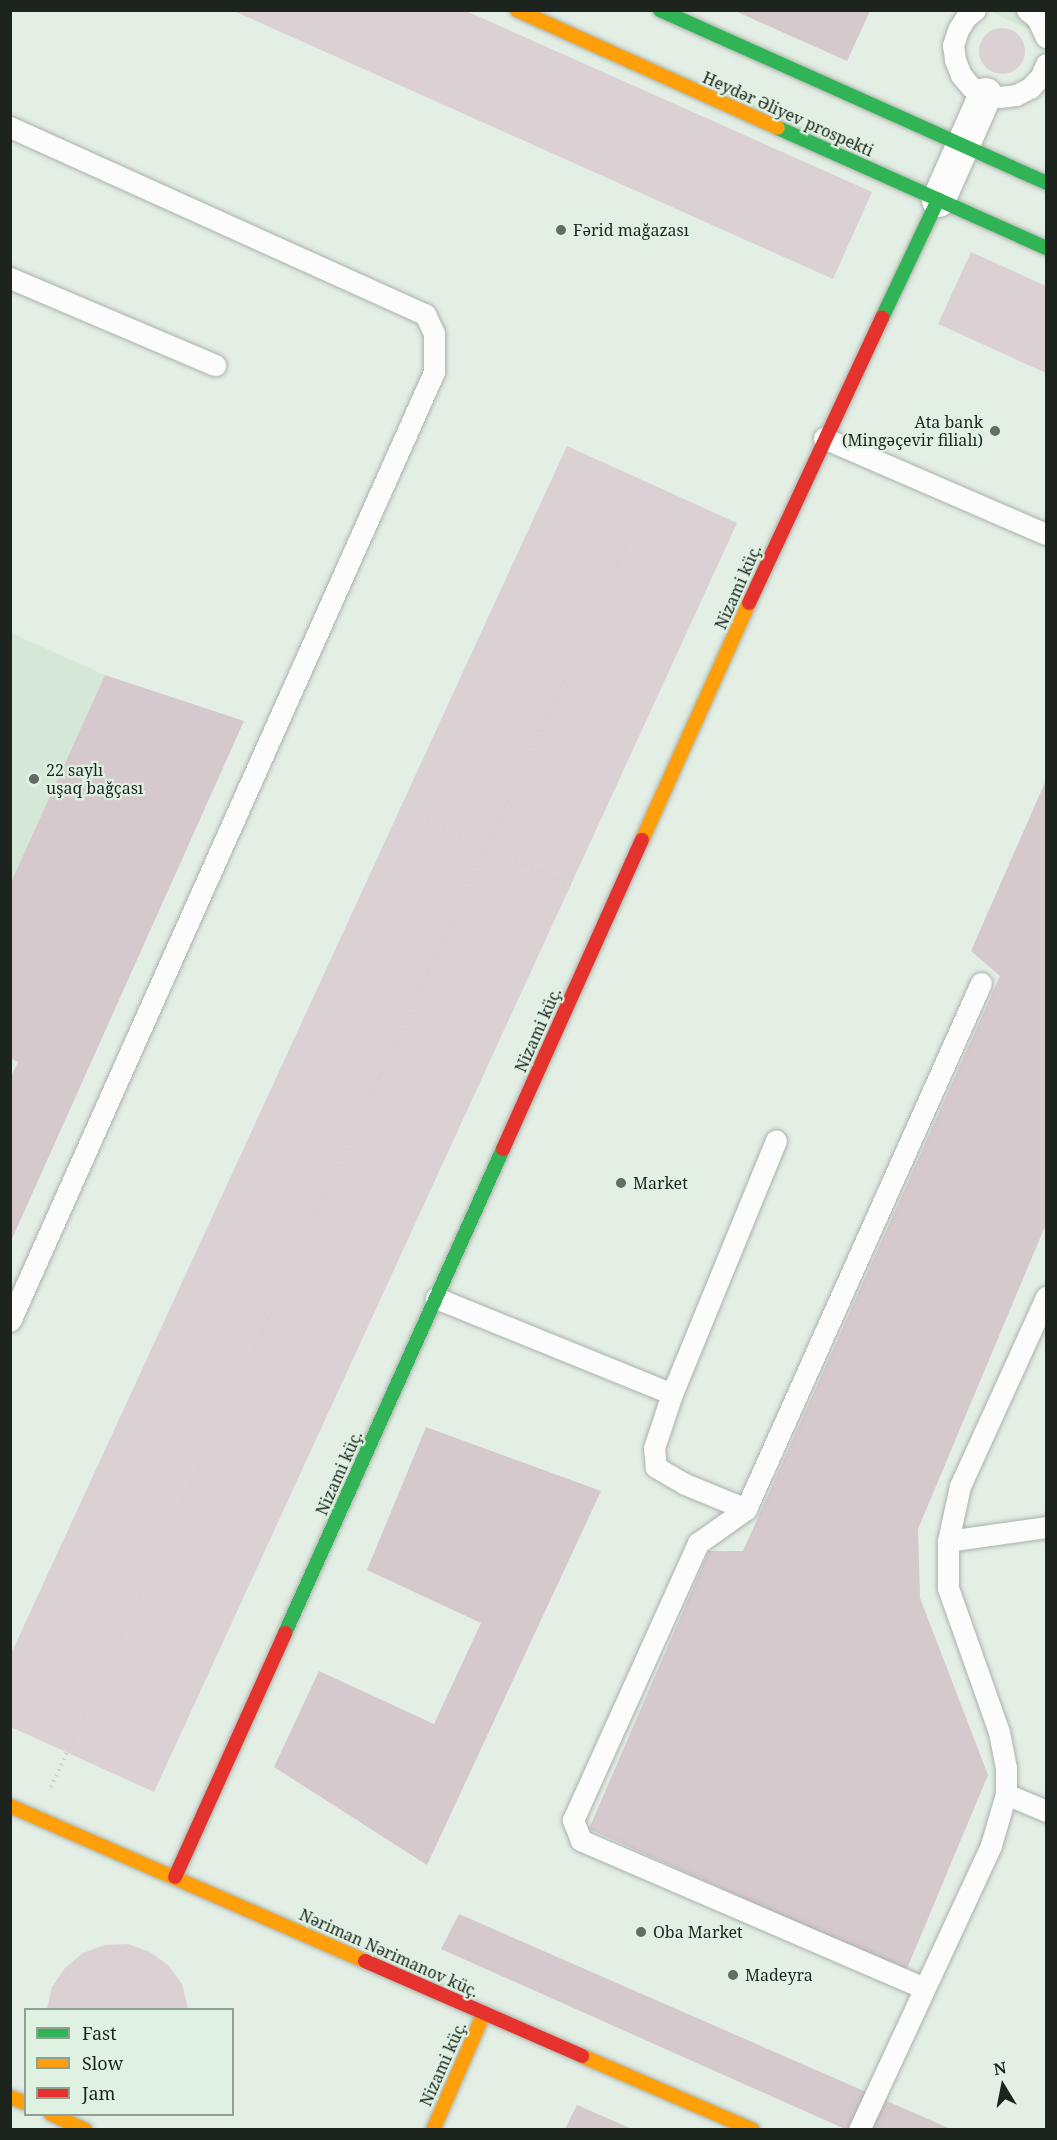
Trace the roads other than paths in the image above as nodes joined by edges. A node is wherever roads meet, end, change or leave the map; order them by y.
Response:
1 (517, 10) edge
2 (660, 10) edge
3 (975, 10) edge
4 (1028, 10) edge
5 (1047, 37) edge
6 (1047, 64) edge
7 (985, 94) junction
8 (10, 127) edge
9 (963, 146) junction
10 (1047, 183) edge
11 (938, 200) junction
12 (1047, 248) edge
13 (10, 278) edge
14 (215, 365) dead end
15 (824, 438) junction
16 (1047, 534) edge
17 (981, 983) dead end
18 (776, 1140) dead end
19 (1047, 1297) edge
20 (436, 1298) junction
21 (10, 1321) edge
22 (672, 1394) junction
23 (746, 1509) junction
24 (1047, 1527) edge
25 (948, 1541) junction
26 (1006, 1794) junction
27 (10, 1806) edge
28 (1047, 1811) edge
29 (176, 1877) junction
30 (924, 1988) junction
31 (484, 2013) junction
32 (53, 2116) edge
33 (86, 2130) edge
34 (433, 2130) edge
35 (753, 2130) edge
36 (859, 2130) edge

1 - 11 street, Heydər Əliyev prospekti
2 - 9 street
3 - 7 lane
4 - 5 lane
6 - 7 lane
7 - 9 street
8 - 21 lane
9 - 10 street
9 - 11 street
11 - 12 street, Heydər Əliyev prospekti
11 - 15 street, Nizami küç.
13 - 14 lane
15 - 16 lane
15 - 20 street, Nizami küç.
17 - 23 lane
18 - 22 lane
19 - 25 lane
20 - 22 lane
20 - 29 street, Nizami küç.
22 - 23 lane
23 - 30 lane
24 - 25 lane
25 - 26 lane
26 - 28 lane
26 - 30 lane
27 - 29 street, Nəriman Nərimanov küç.
29 - 31 street, Nəriman Nərimanov küç.
30 - 36 lane
31 - 34 street, Nizami küç.
31 - 35 street, Nəriman Nərimanov küç.
32 - 33 street

